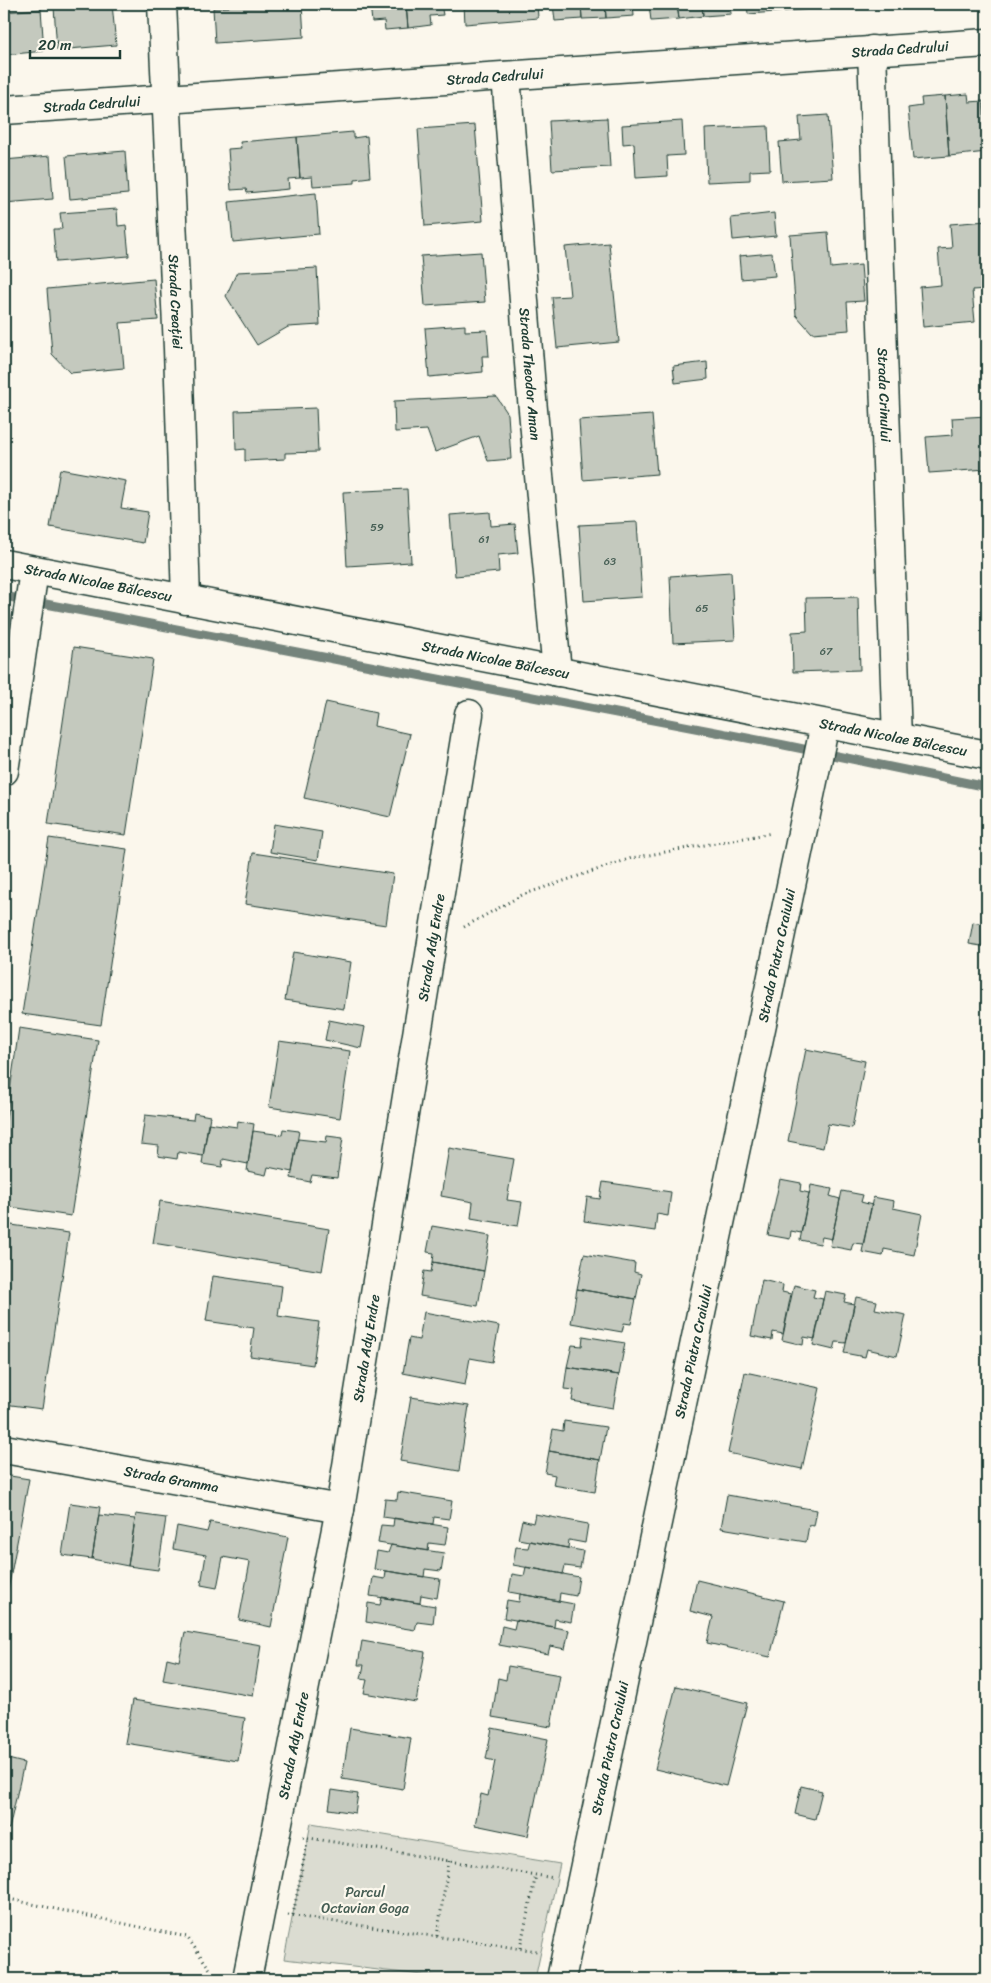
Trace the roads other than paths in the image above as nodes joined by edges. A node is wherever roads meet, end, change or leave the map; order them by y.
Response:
1 (162, 4) edge
2 (987, 43) edge
3 (872, 50) junction
4 (506, 76) junction
5 (166, 99) junction
6 (4, 110) edge
7 (4, 564) edge
8 (31, 591) junction
9 (186, 600) junction
10 (557, 672) junction
11 (469, 714) dead end
12 (824, 732) junction
13 (897, 738) junction
14 (987, 756) edge
15 (4, 771) edge
16 (4, 1449) edge
17 (340, 1509) junction
18 (564, 1967) edge
19 (246, 1979) edge
20 (252, 1979) edge

1 - 5 street, Strada Creației
2 - 3 street, Strada Cedrului
3 - 4 street, Strada Cedrului
3 - 13 street, Strada Crinului
4 - 5 street, Strada Cedrului
4 - 10 street, Strada Theodor Aman
5 - 6 street, Strada Cedrului
5 - 9 street, Strada Creației
7 - 8 street, Strada Nicolae Bălcescu
8 - 9 street, Strada Nicolae Bălcescu
8 - 15 street
9 - 10 street, Strada Nicolae Bălcescu
10 - 12 street, Strada Nicolae Bălcescu
11 - 17 street, Strada Ady Endre
12 - 13 street, Strada Nicolae Bălcescu
12 - 18 street, Strada Piatra Craiului
13 - 14 street, Strada Nicolae Bălcescu
16 - 17 street, Strada Gramma
17 - 19 street, Strada Ady Endre
19 - 20 street

